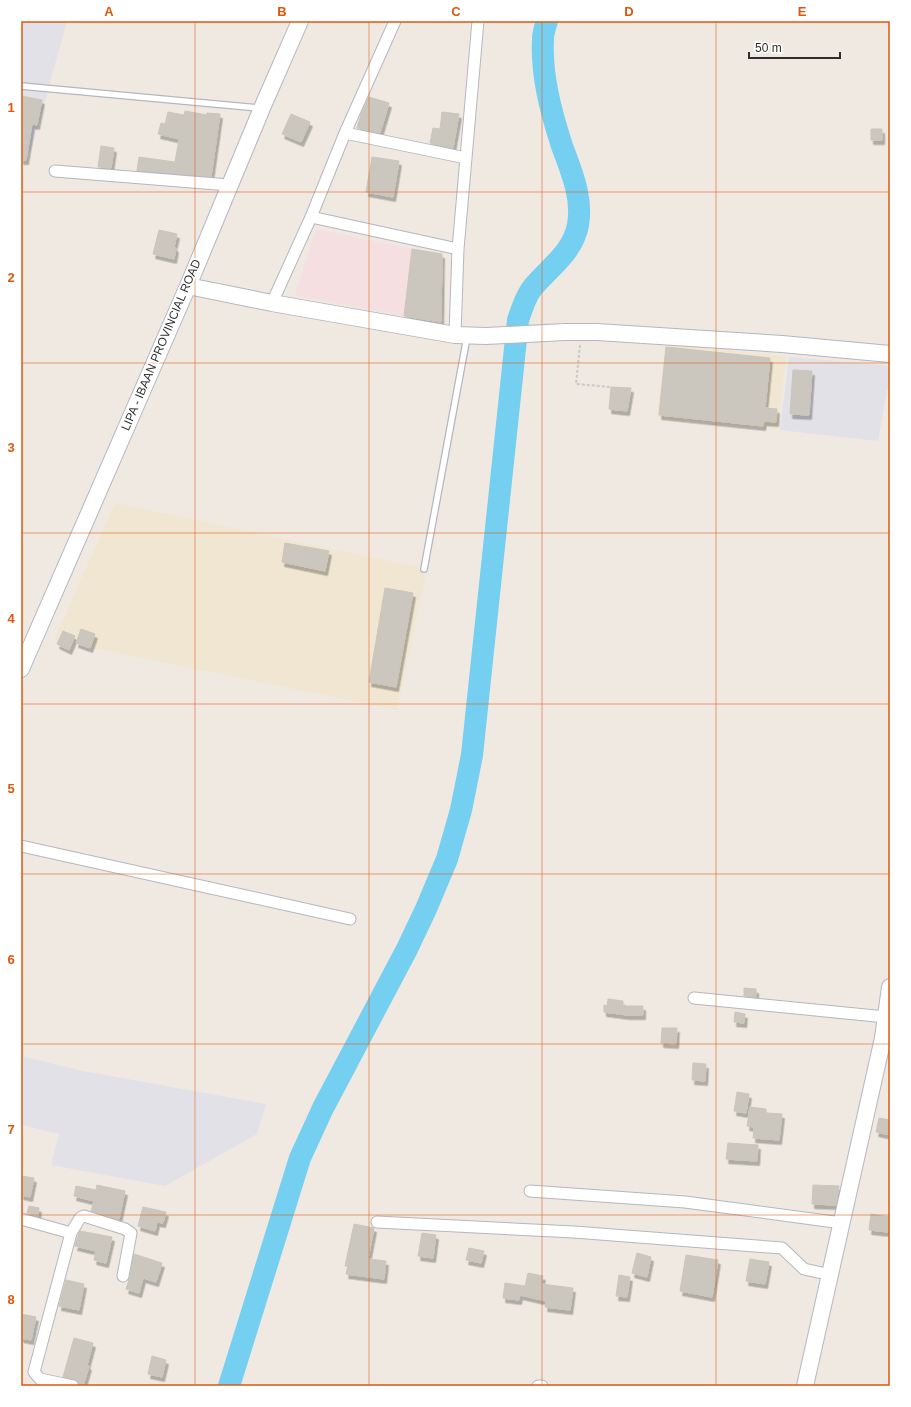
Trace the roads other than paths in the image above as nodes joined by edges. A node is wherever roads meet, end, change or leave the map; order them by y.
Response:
1 (300, 21) edge
2 (395, 21) edge
3 (478, 21) edge
4 (21, 86) edge
5 (262, 108) junction
6 (345, 133) junction
7 (466, 158) junction
8 (55, 172) dead end
9 (229, 185) junction
10 (311, 217) junction
11 (458, 249) junction
12 (188, 286) junction
13 (272, 303) junction
14 (461, 335) junction
15 (890, 354) edge
16 (424, 569) dead end
17 (21, 669) edge
18 (21, 846) edge
19 (350, 920) dead end
20 (890, 987) edge
21 (694, 998) dead end
22 (886, 1017) junction
23 (530, 1191) dead end
24 (21, 1219) edge
25 (377, 1222) dead end
26 (842, 1222) junction
27 (70, 1233) junction
28 (831, 1275) junction
29 (123, 1276) dead end
30 (73, 1386) edge
31 (538, 1386) edge
32 (542, 1386) edge
33 (805, 1386) edge

1 - 5 main road, LIPA - IBAAN PROVINCIAL ROAD
2 - 6 street
3 - 7 street
4 - 5 lane
5 - 9 main road, LIPA - IBAAN PROVINCIAL ROAD
6 - 7 street
6 - 10 street
7 - 11 street
8 - 9 street
9 - 12 main road, LIPA - IBAAN PROVINCIAL ROAD
10 - 11 street
10 - 13 street
11 - 14 street
12 - 13 main road
12 - 17 main road, LIPA - IBAAN PROVINCIAL ROAD
13 - 14 main road
14 - 15 main road
14 - 16 lane
18 - 19 street
20 - 22 main road
21 - 22 street
22 - 26 main road
23 - 26 street
24 - 27 street
25 - 28 street
26 - 28 main road
27 - 29 street
27 - 30 street
28 - 33 main road
31 - 32 street

